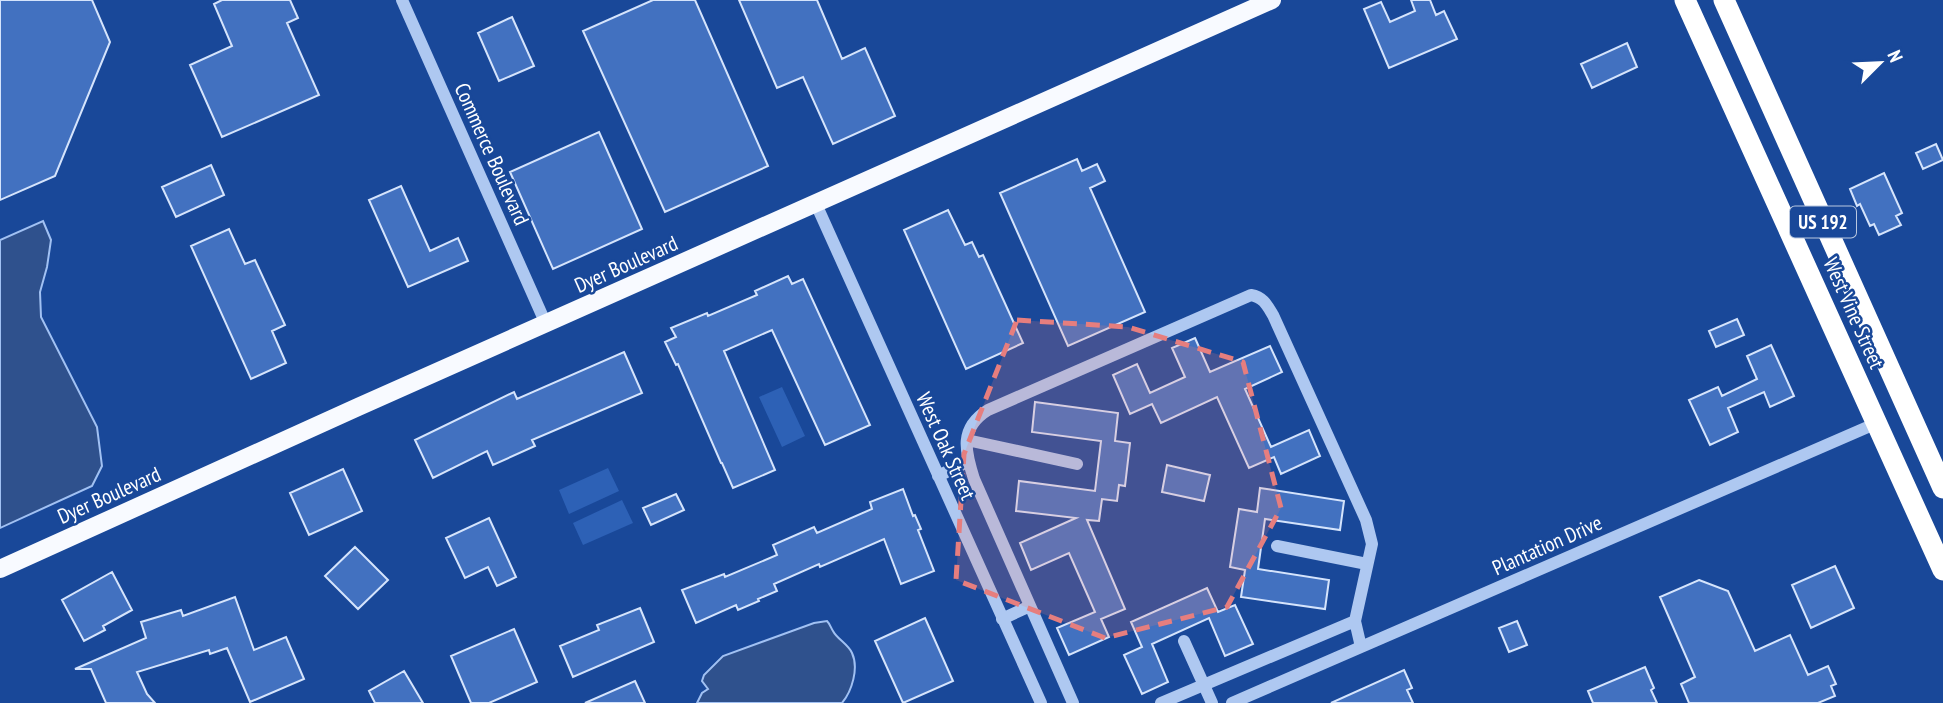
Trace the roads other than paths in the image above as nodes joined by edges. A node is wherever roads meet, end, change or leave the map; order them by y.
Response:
1 (402, 0) edge
2 (1272, 0) edge
3 (1685, 0) edge
4 (1724, 0) edge
5 (816, 204) junction
6 (546, 324) junction
7 (1835, 332) junction
8 (1880, 348) junction
9 (1877, 423) junction
10 (967, 440) junction
11 (1923, 445) junction
12 (969, 461) junction
13 (1077, 464) dead end
14 (938, 476) junction
15 (1943, 488) edge
16 (1276, 546) dead end
17 (1367, 564) junction
18 (0, 569) edge
19 (1943, 570) edge
20 (1030, 606) junction
21 (1002, 619) junction
22 (1356, 621) junction
23 (1184, 641) dead end
24 (1361, 647) junction
25 (1204, 685) junction
26 (1041, 703) edge
27 (1073, 703) edge
28 (1161, 703) edge
29 (1213, 703) edge
30 (1232, 703) edge

1 - 6 street, Commerce Boulevard
2 - 5 main road, Dyer Boulevard
3 - 7 highway, West Vine Street / US 192
4 - 8 highway, West Vine Street / US 192
5 - 6 main road, Dyer Boulevard
5 - 14 street, West Oak Street
6 - 18 main road, Dyer Boulevard
7 - 8 highway
7 - 9 highway, West Vine Street / US 192
8 - 11 highway, West Vine Street / US 192
9 - 11 highway
9 - 19 highway, West Vine Street / US 192
9 - 24 street, Plantation Drive
10 - 12 street
10 - 13 street
10 - 17 street
11 - 15 highway, West Vine Street / US 192
12 - 14 street
12 - 20 street
14 - 21 street, West Oak Street
16 - 17 street
17 - 22 street
20 - 21 street
20 - 27 street
21 - 26 street, West Oak Street
22 - 24 street
22 - 25 street
23 - 25 street
24 - 30 street, Plantation Drive
25 - 28 street
25 - 29 street

